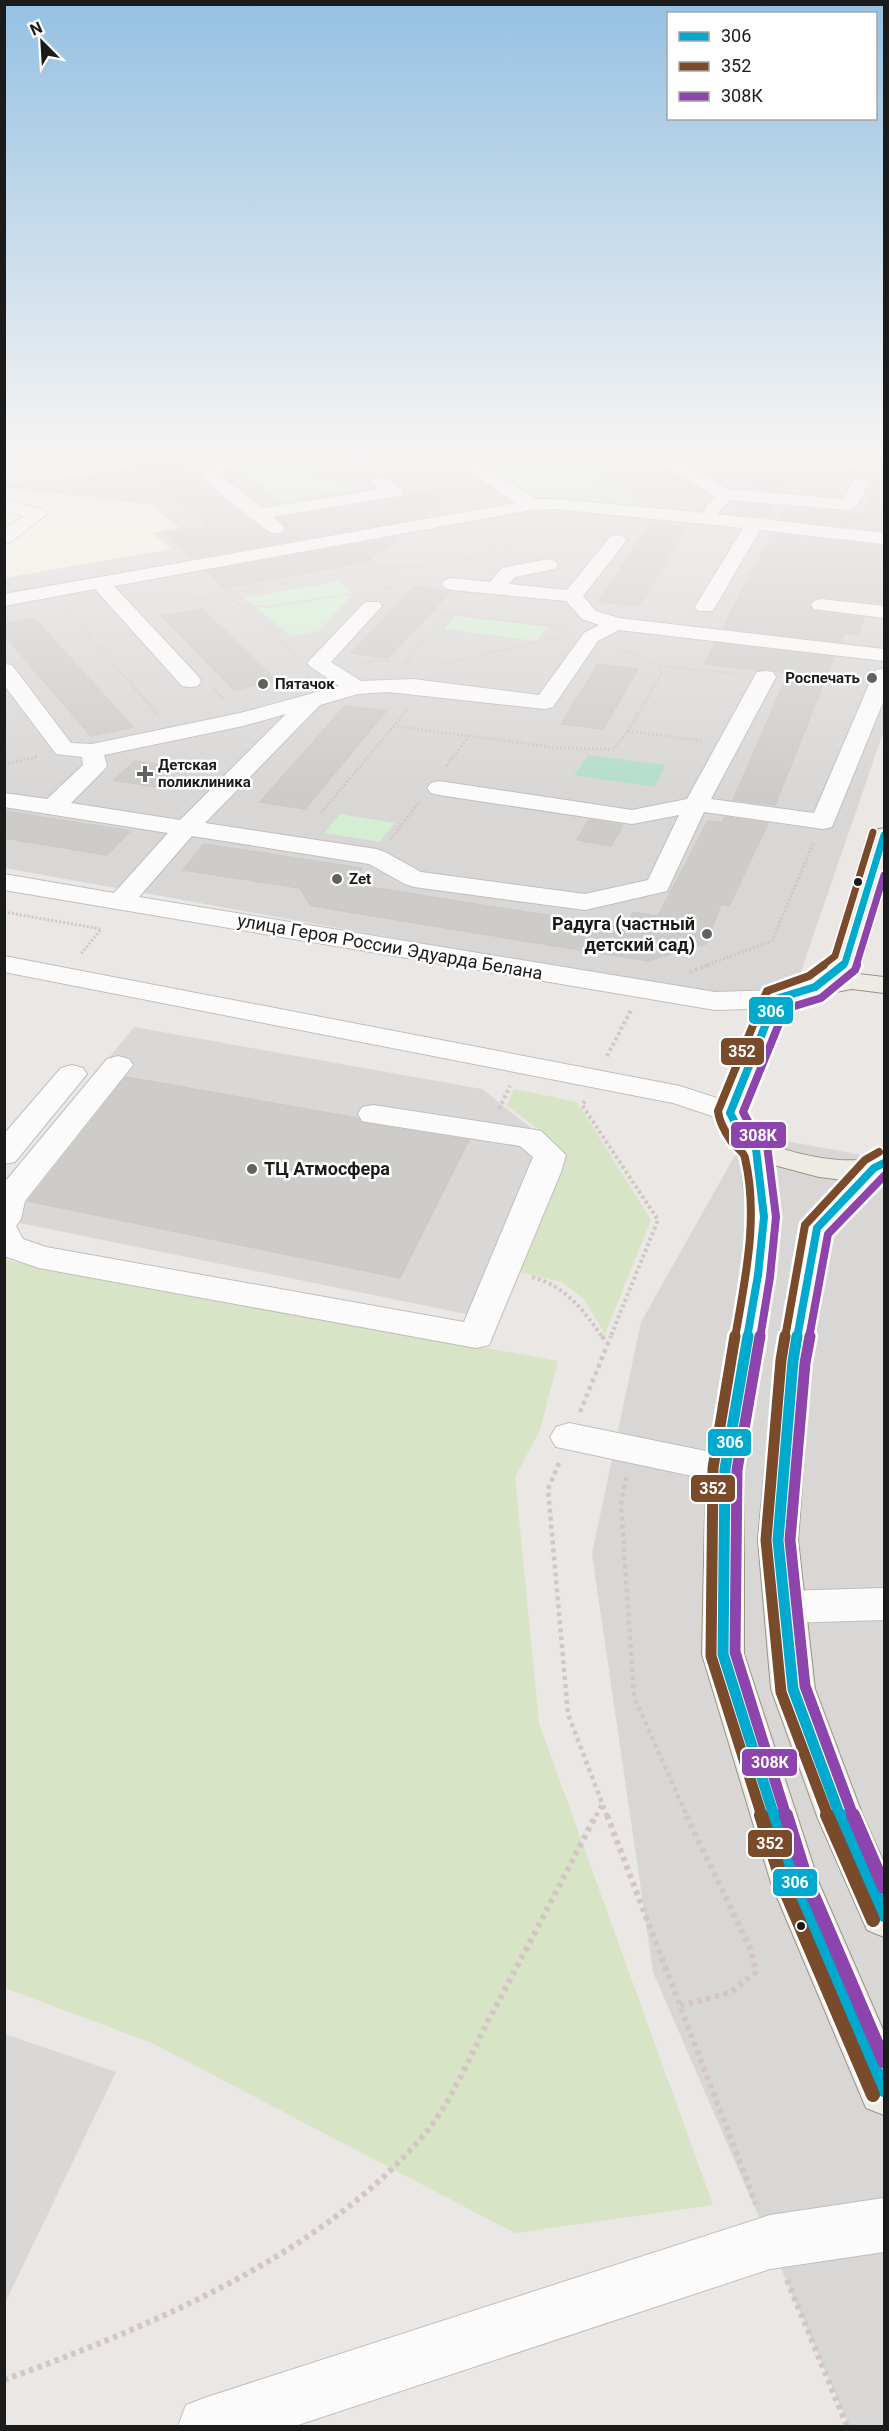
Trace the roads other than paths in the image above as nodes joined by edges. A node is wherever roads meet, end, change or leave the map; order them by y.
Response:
1 (195, 565) edge
2 (546, 565) edge
3 (597, 565) edge
4 (730, 565) edge
5 (100, 583) junction
6 (452, 584) road end
7 (494, 589) junction
8 (370, 596) road end
9 (572, 596) junction
10 (4, 600) edge
11 (821, 605) dead end
12 (705, 607) dead end
13 (885, 612) edge
14 (616, 624) junction
15 (885, 655) edge
16 (4, 670) edge
17 (885, 675) edge
18 (765, 677) road end
19 (190, 681) road end
20 (357, 688) junction
21 (313, 699) junction
22 (92, 751) junction
23 (439, 788) dead end
24 (4, 800) edge
25 (696, 804) junction
26 (53, 807) junction
27 (186, 828) junction
28 (885, 835) edge
29 (4, 882) edge
30 (120, 902) junction
31 (4, 964) edge
32 (885, 985) edge
33 (815, 987) junction
34 (776, 999) junction
35 (118, 1065) dead end
36 (72, 1074) dead end
37 (730, 1113) junction
38 (373, 1114) dead end
39 (756, 1149) junction
40 (4, 1155) edge
41 (880, 1166) edge
42 (4, 1219) edge
43 (4, 1234) edge
44 (569, 1437) road end
45 (725, 1469) junction
46 (884, 1603) edge
47 (785, 1607) junction
48 (885, 1916) edge
49 (885, 2090) edge
50 (885, 2225) edge
51 (207, 2427) edge

1 - 5 street
2 - 7 street
3 - 9 street
4 - 12 street
5 - 10 street
5 - 19 street
6 - 7 street
7 - 9 street
8 - 20 street
9 - 14 street
11 - 13 street
14 - 15 street
14 - 20 street
16 - 22 street
17 - 25 street
18 - 25 street
20 - 21 street
21 - 22 street
21 - 27 street
22 - 26 street
23 - 25 street
24 - 26 street
25 - 27 street
26 - 27 street
27 - 30 street
28 - 33 main road
29 - 30 street, улица Героя России Эдуарда Белана
30 - 34 street, улица Героя России Эдуарда Белана
31 - 37 street
32 - 33 main road
33 - 34 main road
34 - 37 main road
35 - 42 street
36 - 40 street
37 - 39 main road
38 - 43 street
39 - 41 main road
39 - 45 main road
41 - 47 main road
44 - 45 street
45 - 49 main road
46 - 47 street
47 - 48 main road
50 - 51 street

